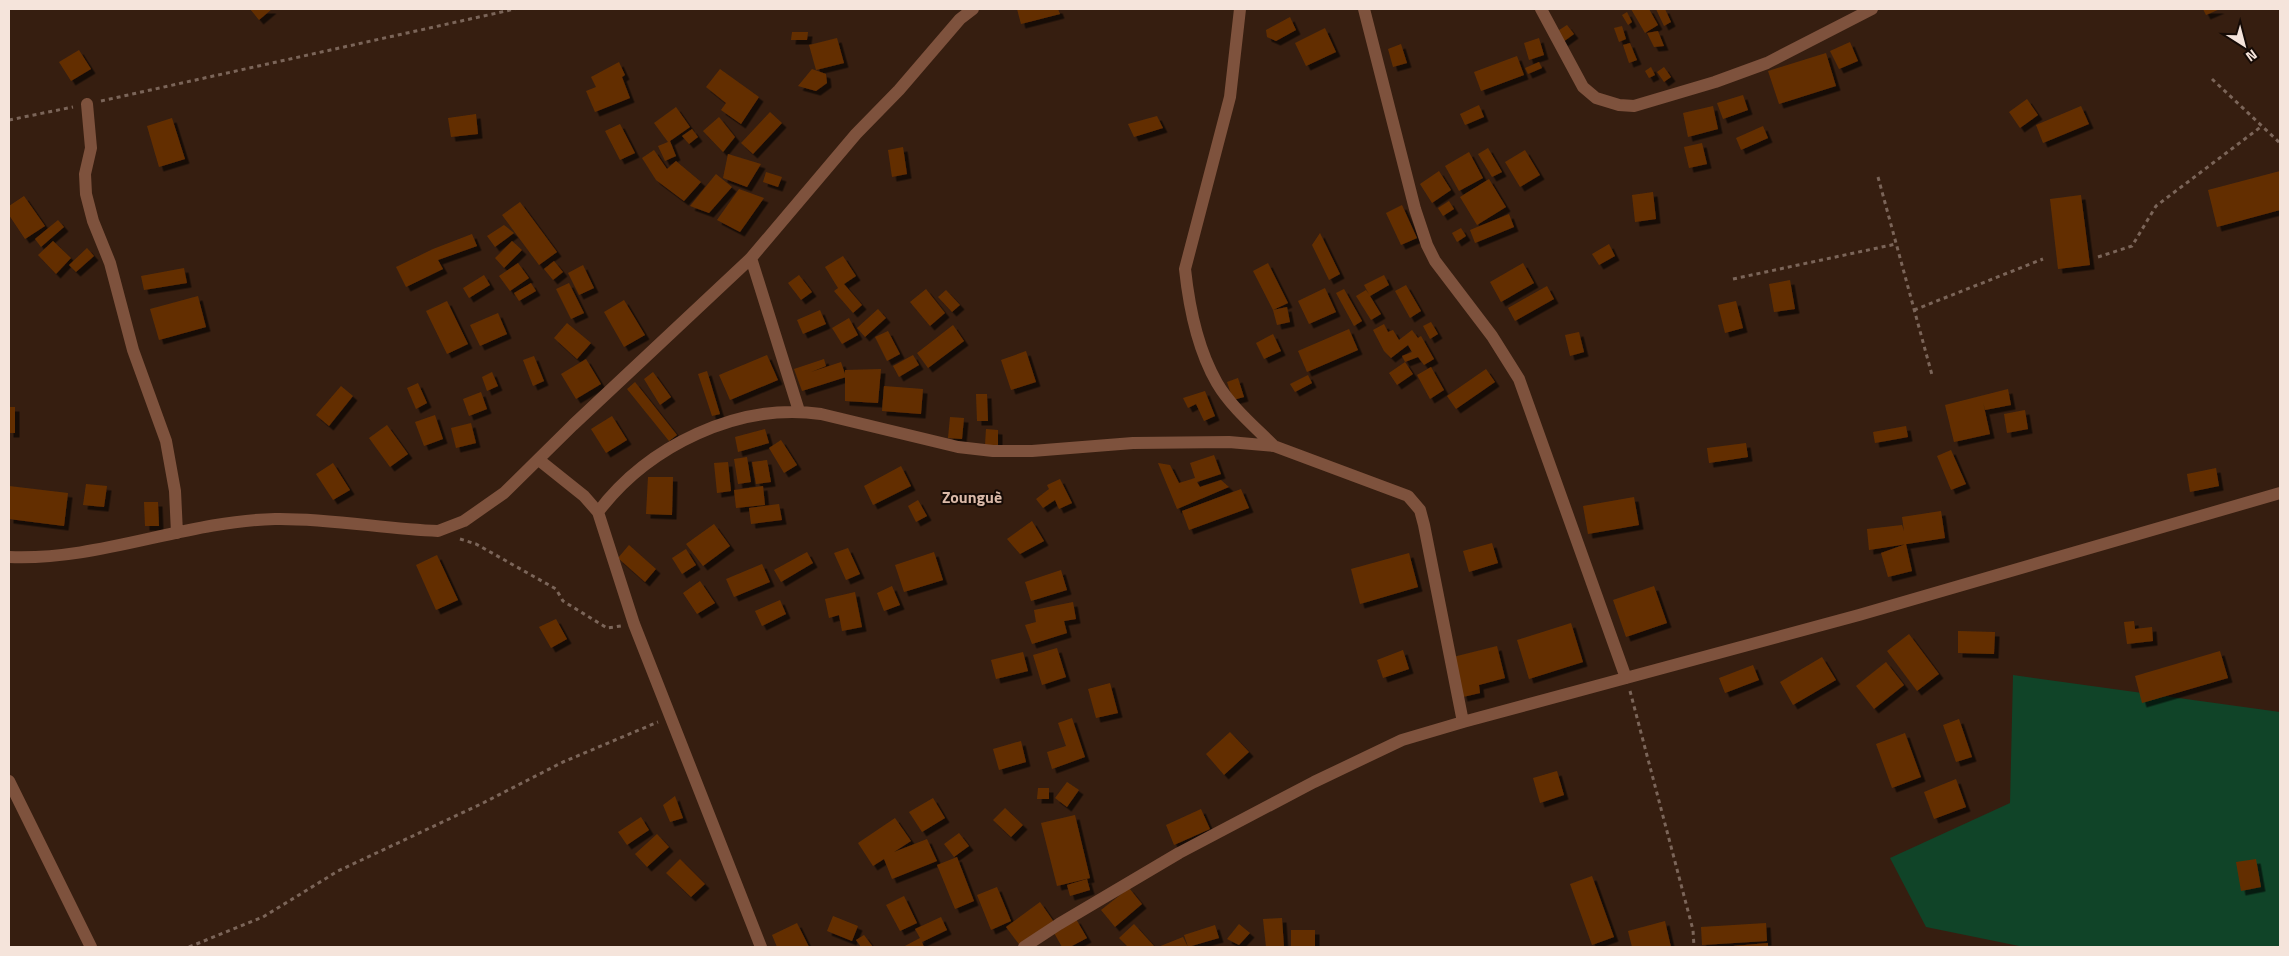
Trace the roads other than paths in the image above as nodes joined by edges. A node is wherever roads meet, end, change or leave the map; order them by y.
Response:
1 (973, 9) edge
2 (1240, 9) edge
3 (1364, 9) edge
4 (1541, 9) edge
5 (1872, 9) edge
6 (87, 104) road end
7 (751, 258) junction
8 (799, 411) junction
9 (1274, 446) junction
10 (539, 460) junction
11 (2280, 493) edge
12 (598, 512) junction
13 (177, 533) junction
14 (15, 558) edge
15 (9, 567) edge
16 (1626, 678) junction
17 (1462, 722) junction
18 (9, 781) edge
19 (91, 947) edge
20 (761, 947) edge
21 (1024, 947) edge

1 - 7 street
2 - 9 street
3 - 16 street
4 - 5 street
6 - 13 street
7 - 8 street
7 - 10 street
8 - 9 street
8 - 12 street
9 - 17 street
10 - 12 street
10 - 13 street
11 - 16 street
12 - 20 street
13 - 14 street
14 - 15 street
16 - 17 street
17 - 21 street
18 - 19 street

